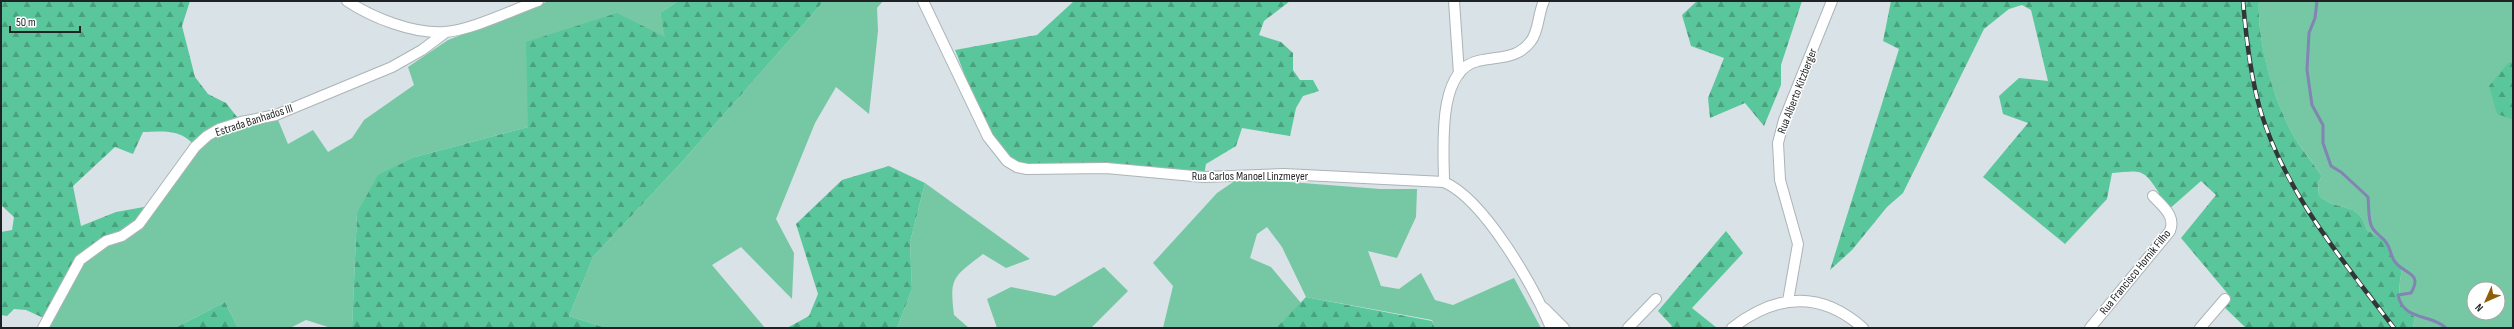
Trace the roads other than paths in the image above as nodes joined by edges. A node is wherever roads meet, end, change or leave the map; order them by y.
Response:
1 (346, 1) edge
2 (538, 1) edge
3 (923, 1) edge
4 (1454, 1) edge
5 (1544, 1) edge
6 (1832, 1) edge
7 (446, 32) junction
8 (1459, 74) junction
9 (1444, 182) junction
10 (2153, 196) dead end
11 (1656, 299) dead end
12 (2225, 299) dead end
13 (1788, 301) junction
14 (1541, 306) junction
15 (43, 328) edge
16 (1551, 328) edge
17 (1564, 328) edge
18 (1628, 328) edge
19 (1732, 328) edge
20 (1863, 328) edge
21 (2090, 328) edge
22 (2200, 328) edge

1 - 7 street
2 - 7 street
3 - 9 street, Rua Carlos Manoel Linzmeyer
4 - 8 street
5 - 8 street
6 - 13 street, Rua Alberto Kitzberger
7 - 15 street, Estrada Banhados III
8 - 9 street
9 - 14 street
10 - 21 street, Rua Francisco Hornik Filho
11 - 18 street
12 - 22 street
13 - 19 street
13 - 20 street
14 - 16 street
14 - 17 street

